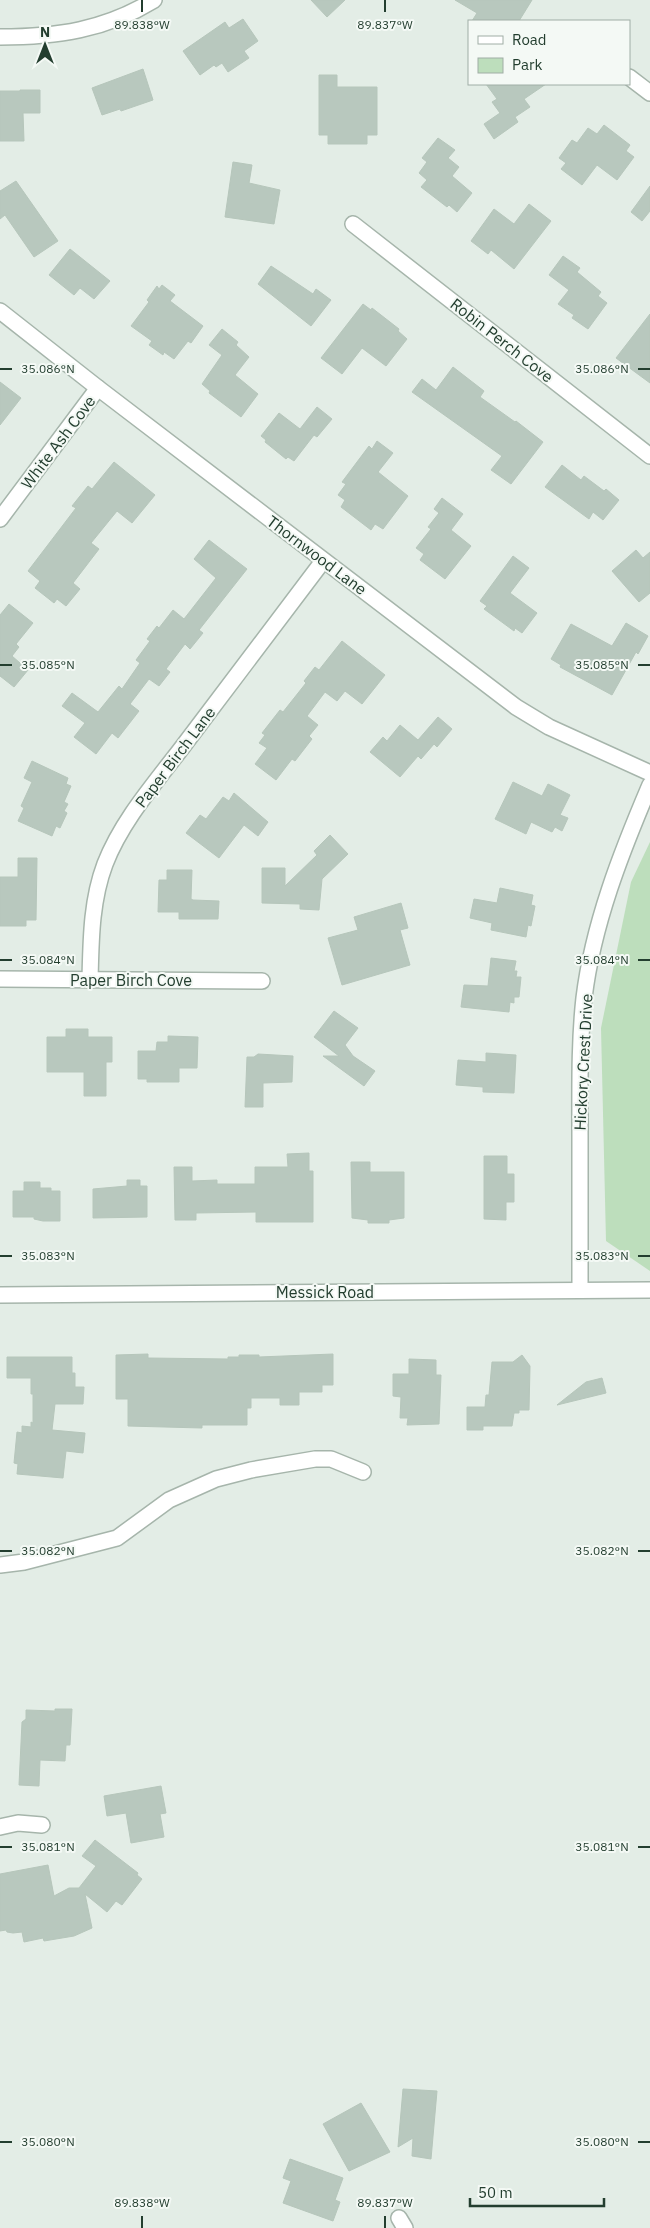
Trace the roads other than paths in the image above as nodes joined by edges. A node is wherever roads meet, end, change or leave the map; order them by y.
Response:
1 (154, 0) edge
2 (0, 37) edge
3 (630, 77) edge
4 (650, 93) edge
5 (354, 224) dead end
6 (0, 310) edge
7 (98, 388) junction
8 (650, 456) edge
9 (0, 519) edge
10 (323, 560) junction
11 (650, 773) edge
12 (650, 785) edge
13 (0, 979) edge
14 (90, 980) junction
15 (262, 981) dead end
16 (580, 1290) junction
17 (650, 1290) edge
18 (0, 1295) edge
19 (363, 1472) dead end
20 (0, 1566) edge
21 (42, 1825) dead end
22 (0, 1827) edge

1 - 2 street
3 - 4 street
5 - 8 street, Robin Perch Cove
6 - 7 street, Thornwood Lane
7 - 9 street, White Ash Cove
7 - 10 street, Thornwood Lane
10 - 11 street, Thornwood Lane
10 - 14 street, Paper Birch Lane
12 - 16 street, Hickory Crest Drive
13 - 14 street, Paper Birch Cove
14 - 15 street, Paper Birch Cove
16 - 17 street, Messick Road
16 - 18 street, Messick Road
19 - 20 street
21 - 22 street

